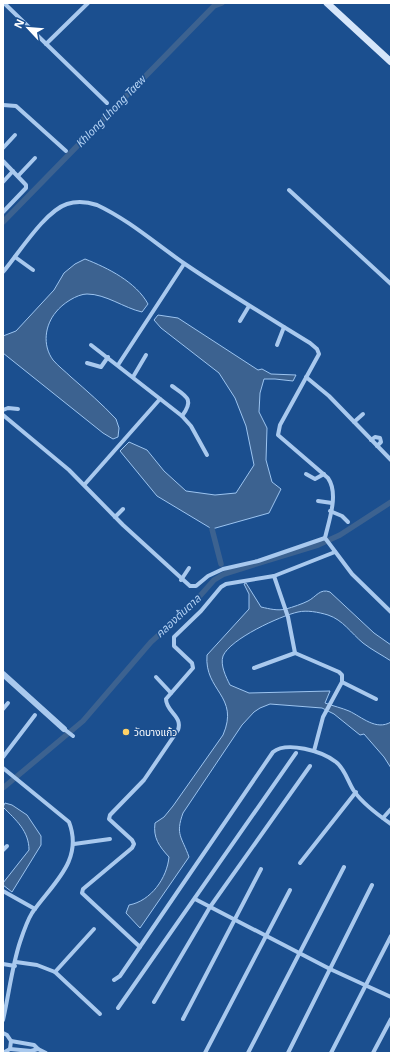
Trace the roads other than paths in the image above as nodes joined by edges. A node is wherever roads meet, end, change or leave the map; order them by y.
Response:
1 (4, 3) edge
2 (88, 3) edge
3 (327, 3) edge
4 (46, 44) junction
5 (391, 62) edge
6 (107, 103) dead end
7 (3, 105) edge
8 (15, 135) dead end
9 (3, 148) edge
10 (66, 151) dead end
11 (35, 158) dead end
12 (3, 161) edge
13 (13, 171) junction
14 (18, 176) junction
15 (3, 182) edge
16 (289, 190) dead end
17 (3, 212) edge
18 (15, 257) junction
19 (184, 264) junction
20 (33, 270) dead end
21 (3, 272) edge
22 (391, 284) edge
23 (249, 306) junction
24 (240, 320) dead end
25 (284, 327) junction
26 (91, 345) dead end
27 (277, 346) dead end
28 (146, 355) dead end
29 (108, 357) junction
30 (87, 363) dead end
31 (118, 365) junction
32 (132, 377) junction
33 (306, 377) junction
34 (172, 386) dead end
35 (160, 399) junction
36 (3, 410) edge
37 (18, 410) dead end
38 (363, 414) dead end
39 (3, 415) edge
40 (182, 416) junction
41 (354, 422) junction
42 (371, 440) junction
43 (377, 446) junction
44 (207, 455) dead end
45 (391, 460) edge
46 (306, 474) dead end
47 (324, 474) junction
48 (85, 484) junction
49 (318, 501) dead end
50 (332, 503) junction
51 (123, 509) dead end
52 (330, 510) junction
53 (115, 517) junction
54 (348, 522) dead end
55 (326, 539) junction
56 (334, 550) junction
57 (189, 568) dead end
58 (274, 576) junction
59 (182, 580) junction
60 (391, 612) edge
61 (295, 653) junction
62 (254, 668) dead end
63 (3, 674) edge
64 (156, 677) dead end
65 (342, 682) junction
66 (171, 693) junction
67 (376, 699) dead end
68 (8, 703) dead end
69 (3, 708) edge
70 (35, 715) dead end
71 (64, 729) joint
72 (73, 736) dead end
73 (314, 751) junction
74 (296, 753) dead end
75 (3, 757) edge
76 (310, 766) dead end
77 (3, 768) edge
78 (356, 792) junction
79 (391, 808) edge
80 (383, 818) junction
81 (391, 824) edge
82 (110, 839) dead end
83 (74, 844) junction
84 (7, 846) dead end
85 (3, 850) edge
86 (300, 862) dead end
87 (344, 867) dead end
88 (261, 868) dead end
89 (372, 885) dead end
90 (290, 890) dead end
91 (3, 891) edge
92 (195, 899) junction
93 (210, 907) junction
94 (35, 909) junction
95 (234, 920) junction
96 (94, 929) dead end
97 (266, 936) junction
98 (391, 936) edge
99 (140, 947) junction
100 (299, 953) junction
101 (3, 964) edge
102 (15, 964) junction
103 (330, 968) junction
104 (55, 972) junction
105 (114, 980) dead end
106 (366, 985) junction
107 (391, 997) edge
108 (154, 1002) dead end
109 (118, 1008) dead end
110 (100, 1014) dead end
111 (391, 1019) edge
112 (3, 1020) edge
113 (183, 1020) dead end
114 (3, 1033) edge
115 (11, 1041) junction
116 (10, 1049) junction
117 (38, 1049) junction
118 (3, 1053) edge
119 (46, 1053) edge
120 (205, 1053) edge
121 (248, 1053) edge
122 (288, 1053) edge
123 (331, 1053) edge
124 (373, 1053) edge

1 - 4 street
2 - 4 street
3 - 5 main road
4 - 6 street
7 - 10 street
8 - 9 street
11 - 14 street
12 - 13 street
13 - 14 street
13 - 15 street
14 - 17 street
16 - 22 street
18 - 19 street
18 - 20 street
18 - 21 street
19 - 23 street
19 - 31 street
23 - 24 street
23 - 25 street
25 - 27 street
25 - 33 street
26 - 29 street
28 - 32 street
29 - 30 street
29 - 31 street
31 - 32 street
32 - 35 street
33 - 41 street
33 - 47 street
34 - 40 street
35 - 40 street
35 - 48 street
36 - 37 street
38 - 41 street
39 - 48 street
40 - 44 street
41 - 42 street
42 - 43 street
42 - 43 street
43 - 45 street
46 - 47 street
47 - 50 street
48 - 53 street
49 - 50 street
50 - 52 street
51 - 53 street
52 - 54 street
52 - 55 street
53 - 59 street
55 - 56 street
55 - 59 street
56 - 58 street
56 - 60 street
57 - 59 street
58 - 61 street
58 - 66 street
61 - 62 street
61 - 65 street
63 - 71 street
64 - 66 street
65 - 67 street
65 - 73 street
66 - 99 street
68 - 69 street
70 - 75 street
71 - 72 street
73 - 78 street
73 - 99 street
74 - 92 street
76 - 93 street
77 - 83 street
78 - 80 street
78 - 86 street
79 - 80 street
80 - 81 street
82 - 83 street
83 - 94 street
84 - 85 street
87 - 100 street
88 - 95 street
89 - 103 street
90 - 97 street
91 - 94 street
92 - 93 street
92 - 109 street
93 - 95 street
93 - 108 street
94 - 102 street
95 - 97 street
95 - 113 street
96 - 104 street
97 - 100 street
97 - 120 street
98 - 106 street
99 - 105 street
100 - 103 street
100 - 121 street
101 - 102 street
102 - 104 street
102 - 112 street
103 - 106 street
103 - 122 street
104 - 110 street
106 - 107 street
106 - 123 street
111 - 124 street
114 - 115 street
115 - 116 street
115 - 117 street
116 - 117 street
116 - 118 street
117 - 119 street

